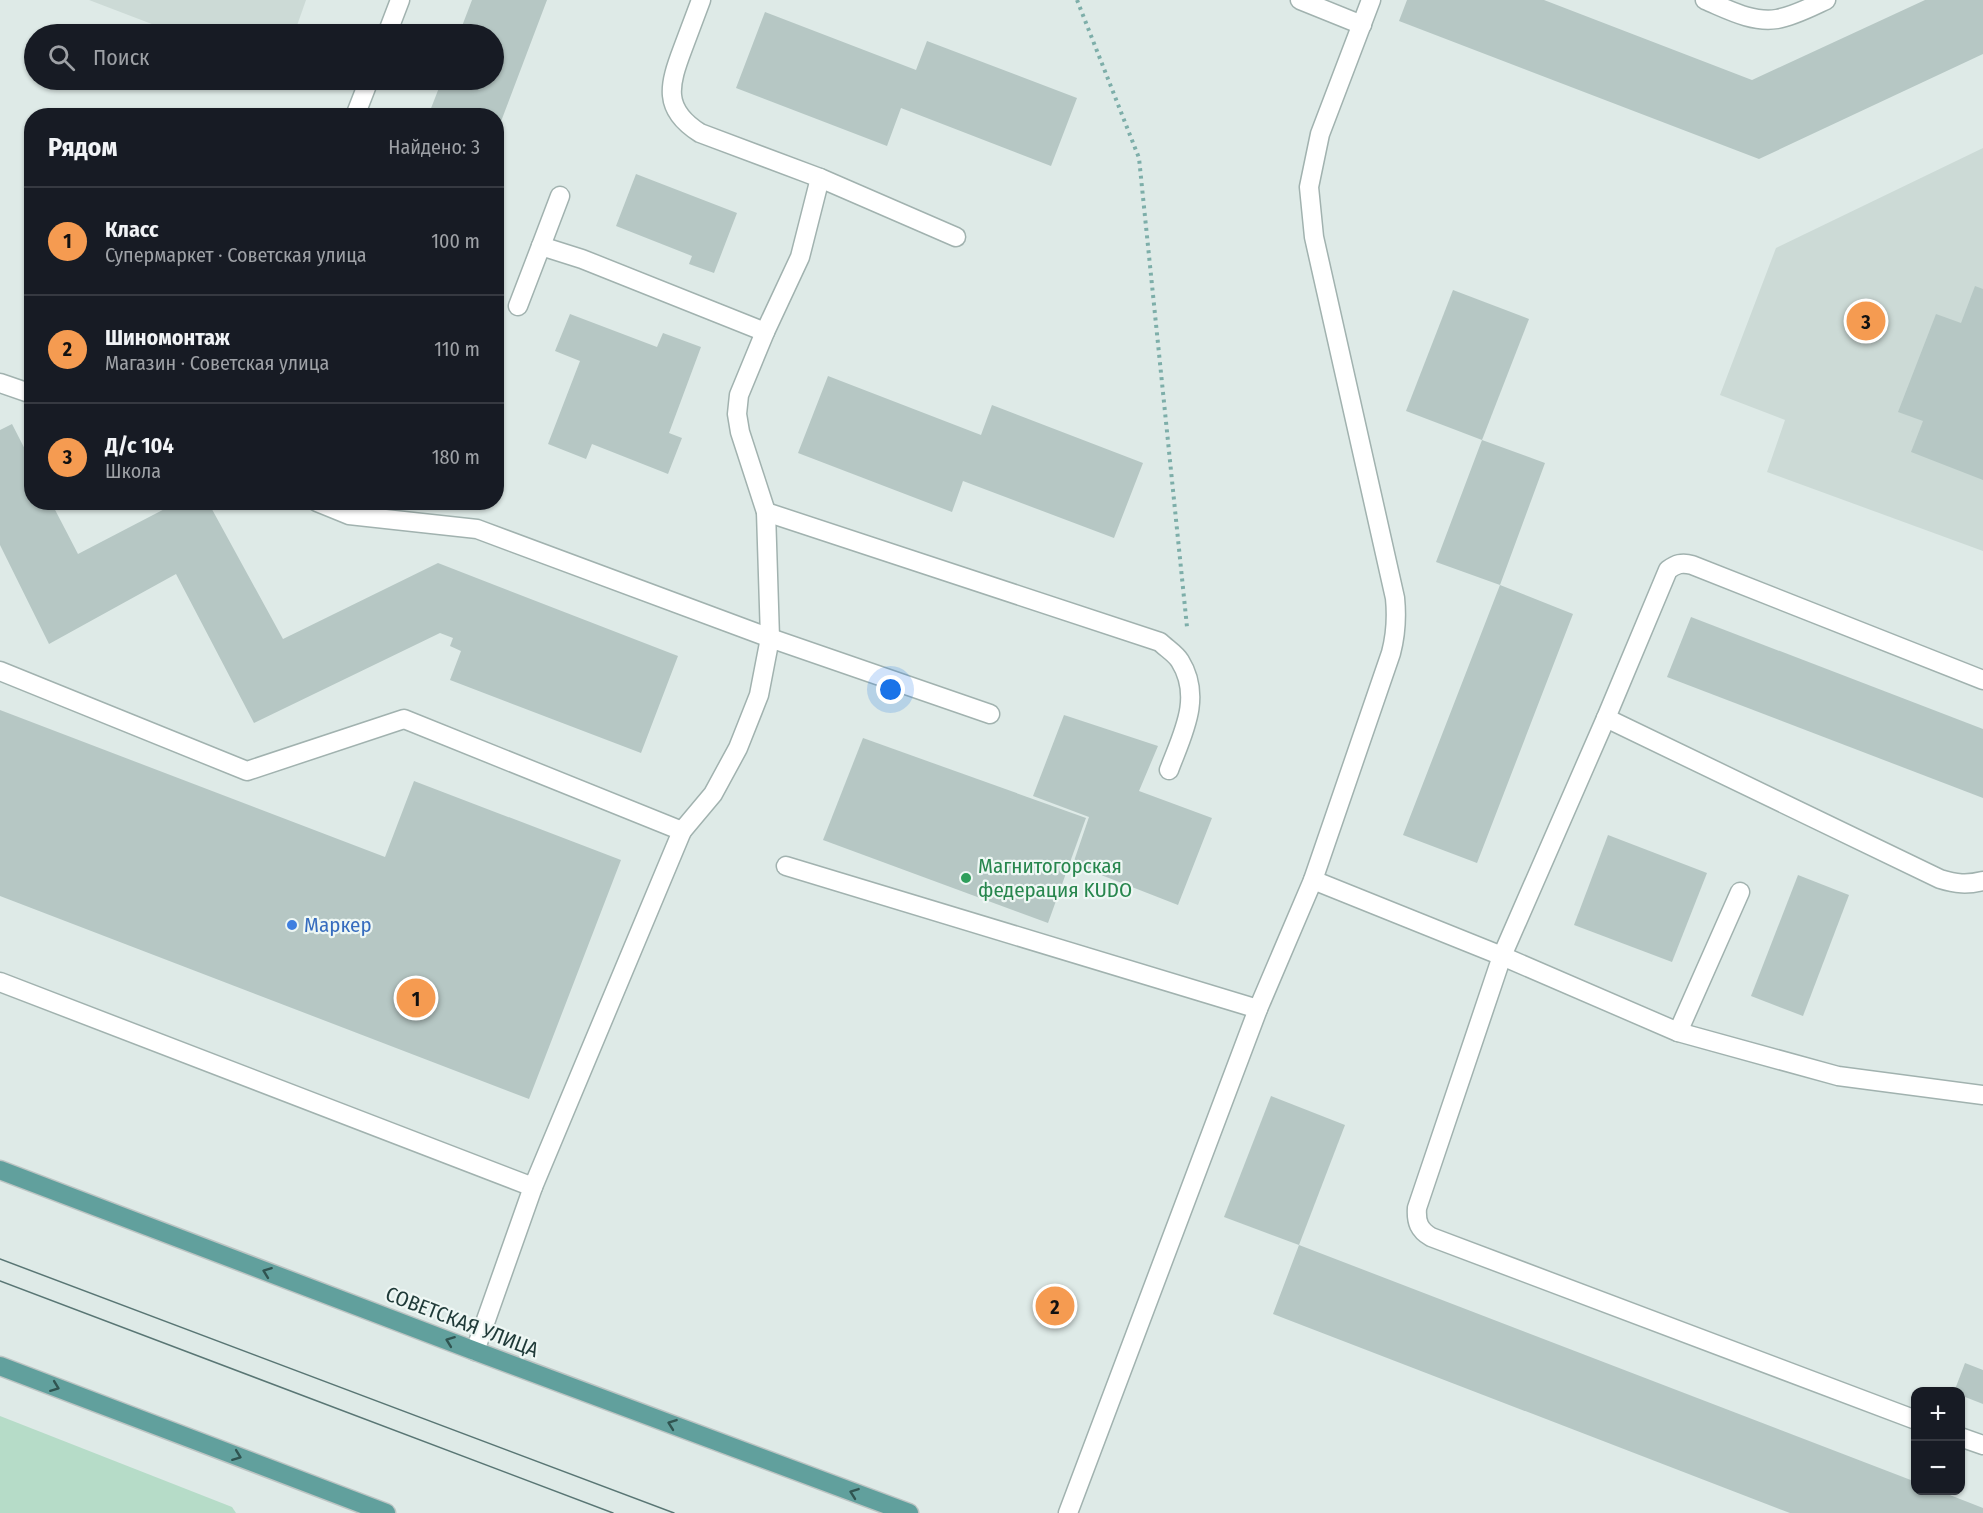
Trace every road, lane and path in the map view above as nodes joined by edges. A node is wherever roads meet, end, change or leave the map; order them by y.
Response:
1 (400, 0) edge
2 (701, 0) edge
3 (1077, 0) edge
4 (1300, 0) edge
5 (1371, 0) edge
6 (1705, 0) edge
7 (1826, 0) edge
8 (391, 24) edge
9 (1362, 25) junction
10 (365, 90) edge
11 (358, 108) edge
12 (820, 178) junction
13 (560, 196) dead end
14 (956, 237) dead end
15 (541, 246) junction
16 (518, 306) dead end
17 (765, 332) junction
18 (0, 382) edge
19 (24, 391) edge
20 (337, 510) edge
21 (766, 512) junction
22 (770, 638) junction
23 (1160, 642) junction
24 (0, 671) edge
25 (1983, 680) edge
26 (990, 714) dead end
27 (1606, 718) junction
28 (1168, 770) dead end
29 (682, 831) junction
30 (786, 866) dead end
31 (1313, 880) junction
32 (1983, 882) edge
33 (1740, 892) dead end
34 (1502, 956) junction
35 (0, 982) edge
36 (1258, 1009) junction
37 (1678, 1032) junction
38 (1983, 1095) edge
39 (0, 1170) edge
40 (533, 1187) junction
41 (475, 1351) junction
42 (0, 1366) edge
43 (1911, 1418) edge
44 (1965, 1439) edge
45 (1983, 1445) edge
46 (387, 1513) edge
47 (909, 1513) edge
48 (1068, 1513) edge

1 - 8 lane
2 - 12 lane
3 - 23 path
4 - 9 lane
5 - 9 lane
6 - 7 lane
9 - 31 lane
10 - 11 lane
12 - 14 lane
12 - 17 lane
13 - 15 lane
15 - 16 lane
15 - 17 lane
17 - 21 lane
18 - 19 lane
20 - 22 lane
21 - 22 lane
21 - 23 lane
22 - 26 lane
22 - 29 lane
23 - 28 lane
24 - 29 lane
25 - 27 lane
27 - 32 lane
27 - 34 lane
29 - 40 lane
30 - 36 lane
31 - 34 lane
31 - 36 lane
33 - 37 lane
34 - 37 lane
34 - 43 lane
35 - 40 lane
36 - 48 lane
37 - 38 lane
41 -> 39 main road, СОВЕТСКАЯ УЛИЦА
40 - 41 lane
47 -> 41 main road, СОВЕТСКАЯ УЛИЦА
42 -> 46 main road
44 - 45 lane

